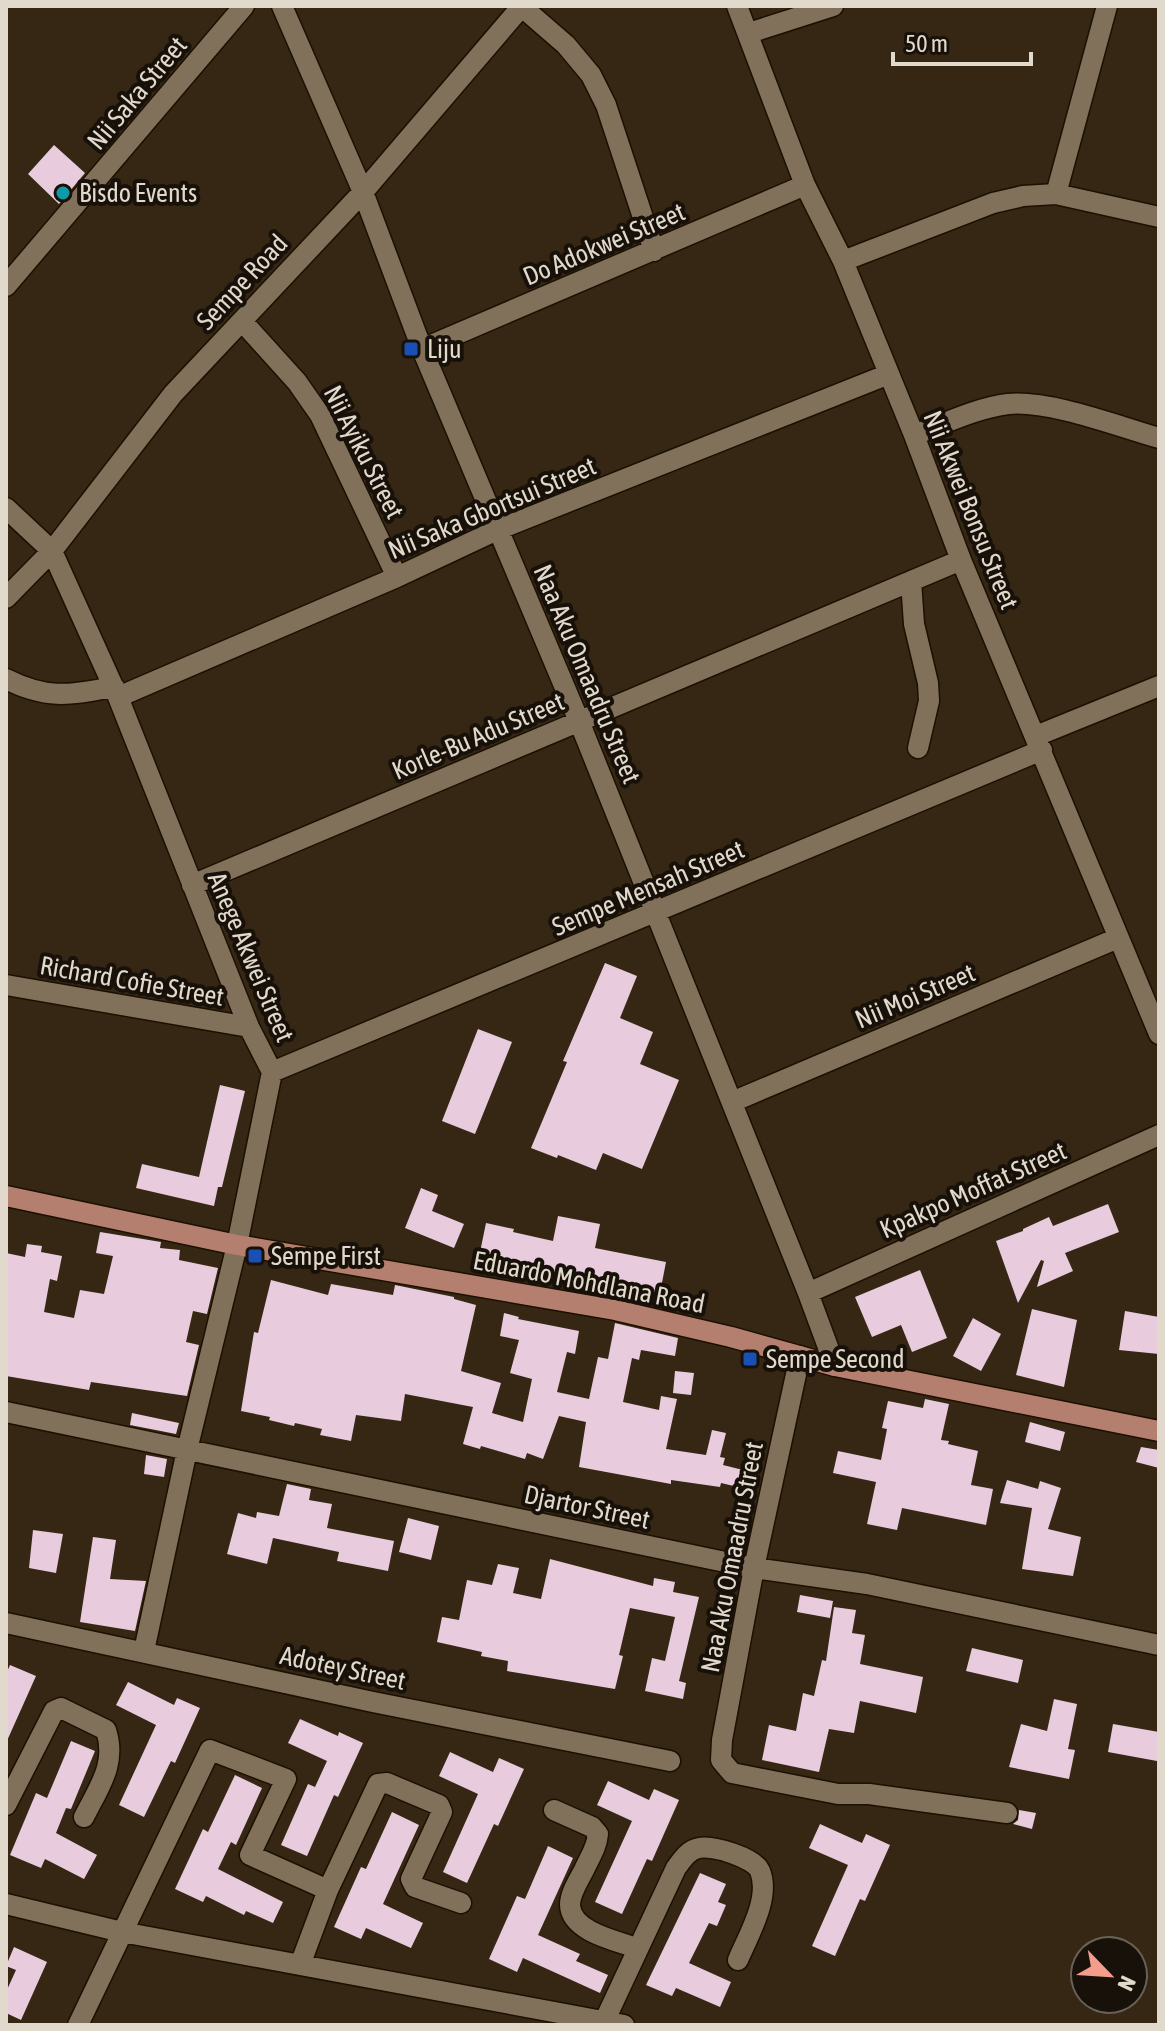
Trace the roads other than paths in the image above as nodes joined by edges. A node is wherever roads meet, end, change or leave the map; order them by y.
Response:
1 (244, 6) edge
2 (282, 6) edge
3 (522, 6) edge
4 (737, 6) edge
5 (833, 6) edge
6 (1107, 6) edge
7 (749, 33) junction
8 (805, 185) junction
9 (363, 192) junction
10 (1056, 194) junction
11 (1159, 217) edge
12 (654, 251) junction
13 (843, 261) junction
14 (6, 286) edge
15 (242, 321) junction
16 (422, 349) junction
17 (889, 374) junction
18 (914, 435) junction
19 (1159, 438) edge
20 (6, 508) edge
21 (497, 530) junction
22 (52, 551) junction
23 (961, 560) junction
24 (397, 577) junction
25 (911, 581) junction
26 (6, 598) edge
27 (6, 679) edge
28 (1159, 686) edge
29 (116, 692) junction
30 (579, 721) junction
31 (1039, 743) junction
32 (918, 748) dead end
33 (192, 885) junction
34 (657, 912) junction
35 (1118, 938) junction
36 (6, 985) edge
37 (249, 1027) junction
38 (1158, 1029) edge
39 (272, 1072) junction
40 (732, 1102) junction
41 (1159, 1135) edge
42 (6, 1196) edge
43 (237, 1245) junction
44 (808, 1293) junction
45 (800, 1356) junction
46 (835, 1366) junction
47 (6, 1412) edge
48 (1159, 1431) edge
49 (187, 1450) junction
50 (754, 1568) junction
51 (6, 1623) edge
52 (1159, 1645) edge
53 (144, 1651) junction
54 (670, 1761) dead end
55 (6, 1805) edge
56 (554, 1810) dead end
57 (1007, 1813) dead end
58 (84, 1817) dead end
59 (328, 1890) junction
60 (461, 1903) dead end
61 (6, 1904) edge
62 (122, 1932) junction
63 (637, 1948) junction
64 (738, 1960) dead end
65 (300, 1965) junction
66 (614, 2023) edge
67 (78, 2025) edge

1 - 14 street, Nii Saka Street
2 - 9 street, Naa Aku Omaadru Street
3 - 9 street, Sempe Road
3 - 12 street
4 - 7 street, Nii Akwei Bonsu Street
5 - 7 street
6 - 10 street
7 - 8 street, Nii Akwei Bonsu Street
8 - 12 street, Do Adokwei Street
8 - 13 street, Nii Akwei Bonsu Street
9 - 15 street, Sempe Road
9 - 16 street, Naa Aku Omaadru Street
10 - 11 street
10 - 13 street
12 - 16 street, Do Adokwei Street
13 - 17 street, Nii Akwei Bonsu Street
15 - 22 street, Sempe Road
15 - 24 street, Nii Ayiku Street
16 - 21 street, Naa Aku Omaadru Street
17 - 18 street, Nii Akwei Bonsu Street
17 - 21 street, Nii Saka Gbortsui Street
18 - 19 street
18 - 23 street, Nii Akwei Bonsu Street
20 - 22 street, Anege Akwei Street
21 - 24 street, Nii Saka Gbortsui Street
21 - 30 street, Naa Aku Omaadru Street
22 - 26 street, Sempe Road
22 - 29 street, Anege Akwei Street
23 - 25 street, Korle-Bu Adu Street
23 - 31 street, Nii Akwei Bonsu Street
24 - 29 street, Nii Saka Gbortsui Street
25 - 30 street, Korle-Bu Adu Street
25 - 32 street
27 - 29 street, Nii Saka Gbortsui Street
28 - 31 street, Sempe Mensah Street
29 - 33 street, Anege Akwei Street
30 - 33 street, Korle-Bu Adu Street
30 - 34 street, Naa Aku Omaadru Street
31 - 34 street, Sempe Mensah Street
31 - 35 street, Nii Akwei Bonsu Street
33 - 37 street, Anege Akwei Street
34 - 39 street, Sempe Mensah Street
34 - 40 street, Naa Aku Omaadru Street
35 - 38 street, Nii Akwei Bonsu Street
35 - 40 street, Nii Moi Street
36 - 37 street, Richard Cofie Street
37 - 39 street, Anege Akwei Street
39 - 43 street, Anege Akwei Street
40 - 44 street, Naa Aku Omaadru Street
41 - 44 street, Kpakpo Moffat Street
42 - 43 main road, Eduardo Mohdlana Road
43 - 45 main road, Eduardo Mohdlana Road
43 - 49 street, Anege Akwei Street
44 - 46 street, Naa Aku Omaadru Street
45 - 46 main road, Eduardo Mohdlana Road
45 - 50 street, Naa Aku Omaadru Street
46 - 48 main road, Eduardo Mohdlana Road
47 - 49 street, Djartor Street
49 - 50 street, Djartor Street
49 - 53 street, Anege Akwei Street
50 - 52 street, Djartor Street
50 - 57 street, Naa Aku Omaadru Street
51 - 53 street, Adotey Street
53 - 54 street, Adotey Street
55 - 58 street
56 - 63 street
59 - 60 street
59 - 62 street
59 - 65 street
61 - 62 street
62 - 65 street
62 - 67 street
63 - 64 street
63 - 66 street
65 - 66 street

